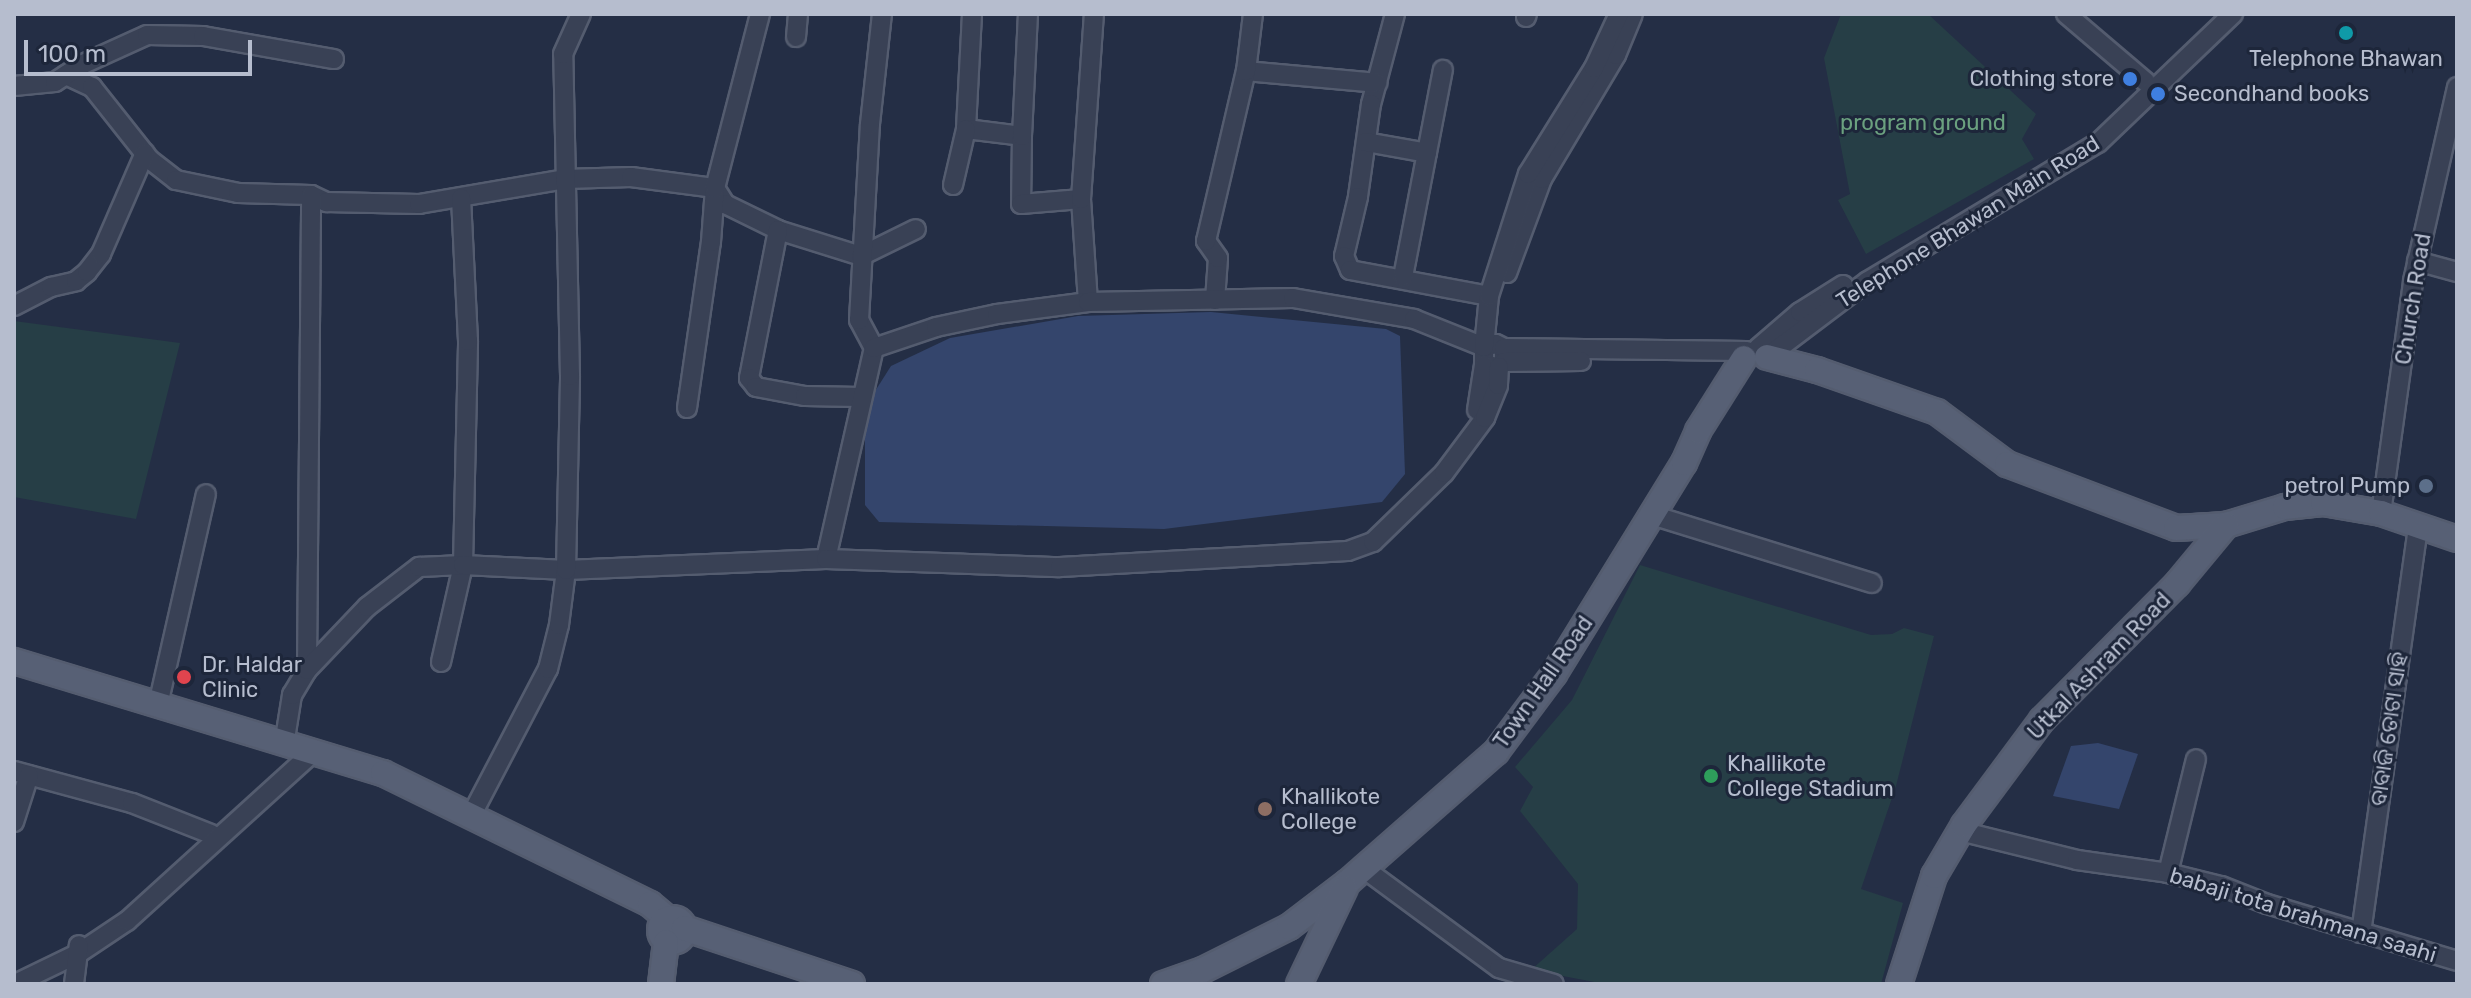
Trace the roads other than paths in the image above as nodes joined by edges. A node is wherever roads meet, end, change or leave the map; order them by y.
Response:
1 (760, 14) edge
2 (798, 14) edge
3 (882, 14) edge
4 (972, 14) edge
5 (1028, 14) edge
6 (1094, 14) edge
7 (1253, 14) edge
8 (1395, 14) edge
9 (1619, 14) edge
10 (1633, 14) edge
11 (2066, 14) edge
12 (2216, 14) edge
13 (2233, 14) edge
14 (574, 16) edge
15 (796, 37) dead end
16 (334, 59) dead end
17 (1443, 70) dead end
18 (1246, 71) junction
19 (66, 75) junction
20 (2146, 82) junction
21 (1377, 83) junction
22 (14, 86) edge
23 (2457, 87) edge
24 (2453, 124) edge
25 (966, 129) junction
26 (1022, 136) junction
27 (1366, 142) junction
28 (145, 153) junction
29 (1427, 153) junction
30 (565, 179) junction
31 (953, 185) dead end
32 (715, 188) junction
33 (311, 195) junction
34 (461, 198) junction
35 (1081, 199) junction
36 (916, 229) dead end
37 (778, 230) junction
38 (861, 256) junction
39 (2417, 261) junction
40 (2457, 272) edge
41 (1403, 277) junction
42 (1489, 296) junction
43 (1215, 300) junction
44 (1088, 302) junction
45 (14, 306) edge
46 (874, 348) junction
47 (1495, 356) junction
48 (1754, 357) junction
49 (860, 397) junction
50 (687, 408) dead end
51 (206, 494) dead end
52 (2381, 513) junction
53 (1652, 515) junction
54 (2226, 525) junction
55 (2418, 525) junction
56 (2457, 539) edge
57 (826, 559) junction
58 (463, 565) junction
59 (566, 570) junction
60 (1872, 583) dead end
61 (14, 661) edge
62 (441, 662) dead end
63 (307, 670) junction
64 (158, 705) junction
65 (299, 749) junction
66 (2196, 759) dead end
67 (22, 773) edge
68 (471, 816) junction
69 (14, 822) edge
70 (1960, 831) junction
71 (211, 834) junction
72 (2168, 873) junction
73 (1355, 874) junction
74 (1289, 927) junction
75 (673, 929) junction
76 (2361, 933) junction
77 (79, 947) junction
78 (1314, 948) junction
79 (2457, 961) edge
80 (14, 975) edge
81 (817, 979) edge
82 (1529, 980) edge
83 (15, 984) edge
84 (74, 984) edge
85 (661, 984) edge
86 (852, 984) edge
87 (1163, 984) edge
88 (1299, 984) edge
89 (1554, 984) edge
90 (1899, 984) edge

1 - 32 street
2 - 15 street
3 - 38 street
4 - 25 street
5 - 26 street
6 - 35 street
7 - 18 street
8 - 21 street
9 - 42 street
10 - 47 street
11 - 20 street
12 - 20 street, Telephone Bhawan Main Road
13 - 48 street, Telephone Bhawan Main Road
14 - 30 street
16 - 19 street
17 - 29 street
18 - 21 street
18 - 43 street
19 - 22 street
19 - 28 street
20 - 48 street, Telephone Bhawan Main Road
21 - 27 street
23 - 24 street, Church Road
24 - 39 street, Church Road
25 - 26 street
25 - 31 street
26 - 35 street
27 - 29 street
27 - 41 street
28 - 33 street
28 - 45 street
29 - 41 street
30 - 32 street
30 - 34 street
30 - 59 street
32 - 37 street
32 - 50 street
33 - 34 street
33 - 63 street
34 - 58 street
35 - 44 street
36 - 38 street
37 - 38 street
37 - 49 street
38 - 46 street
39 - 40 street
39 - 52 street, Church Road
41 - 42 street
42 - 47 street
43 - 44 street
43 - 47 street
44 - 46 street
46 - 49 street
47 - 48 street
47 - 57 street
48 - 53 main road, Town Hall Road
48 - 54 main road
49 - 57 street
51 - 64 street
52 - 54 main road
52 - 55 main road
53 - 60 street
53 - 73 main road, Town Hall Road
54 - 70 main road, Utkal Ashram Road
55 - 56 main road
55 - 76 street, ବାବାଜି ତୋଟା ସାହି
57 - 59 street
58 - 59 street
58 - 62 street
58 - 63 street
59 - 68 street
61 - 64 main road
63 - 65 street
64 - 65 main road
65 - 68 main road
65 - 71 street
65 - 77 street
66 - 72 street
67 - 69 street
67 - 71 street
68 - 75 main road
70 - 72 street, babaji tota brahmana saahi
70 - 90 main road, Utkal Ashram Road
71 - 77 street
72 - 76 street, babaji tota brahmana saahi
73 - 74 main road, Town Hall Road
73 - 78 main road
73 - 82 street
74 - 78 main road
74 - 87 main road, Town Hall Road
75 - 81 main road
75 - 85 main road
76 - 79 street, babaji tota brahmana saahi
77 - 80 street
77 - 83 street
77 - 84 street
78 - 88 main road
81 - 86 main road
82 - 89 street

